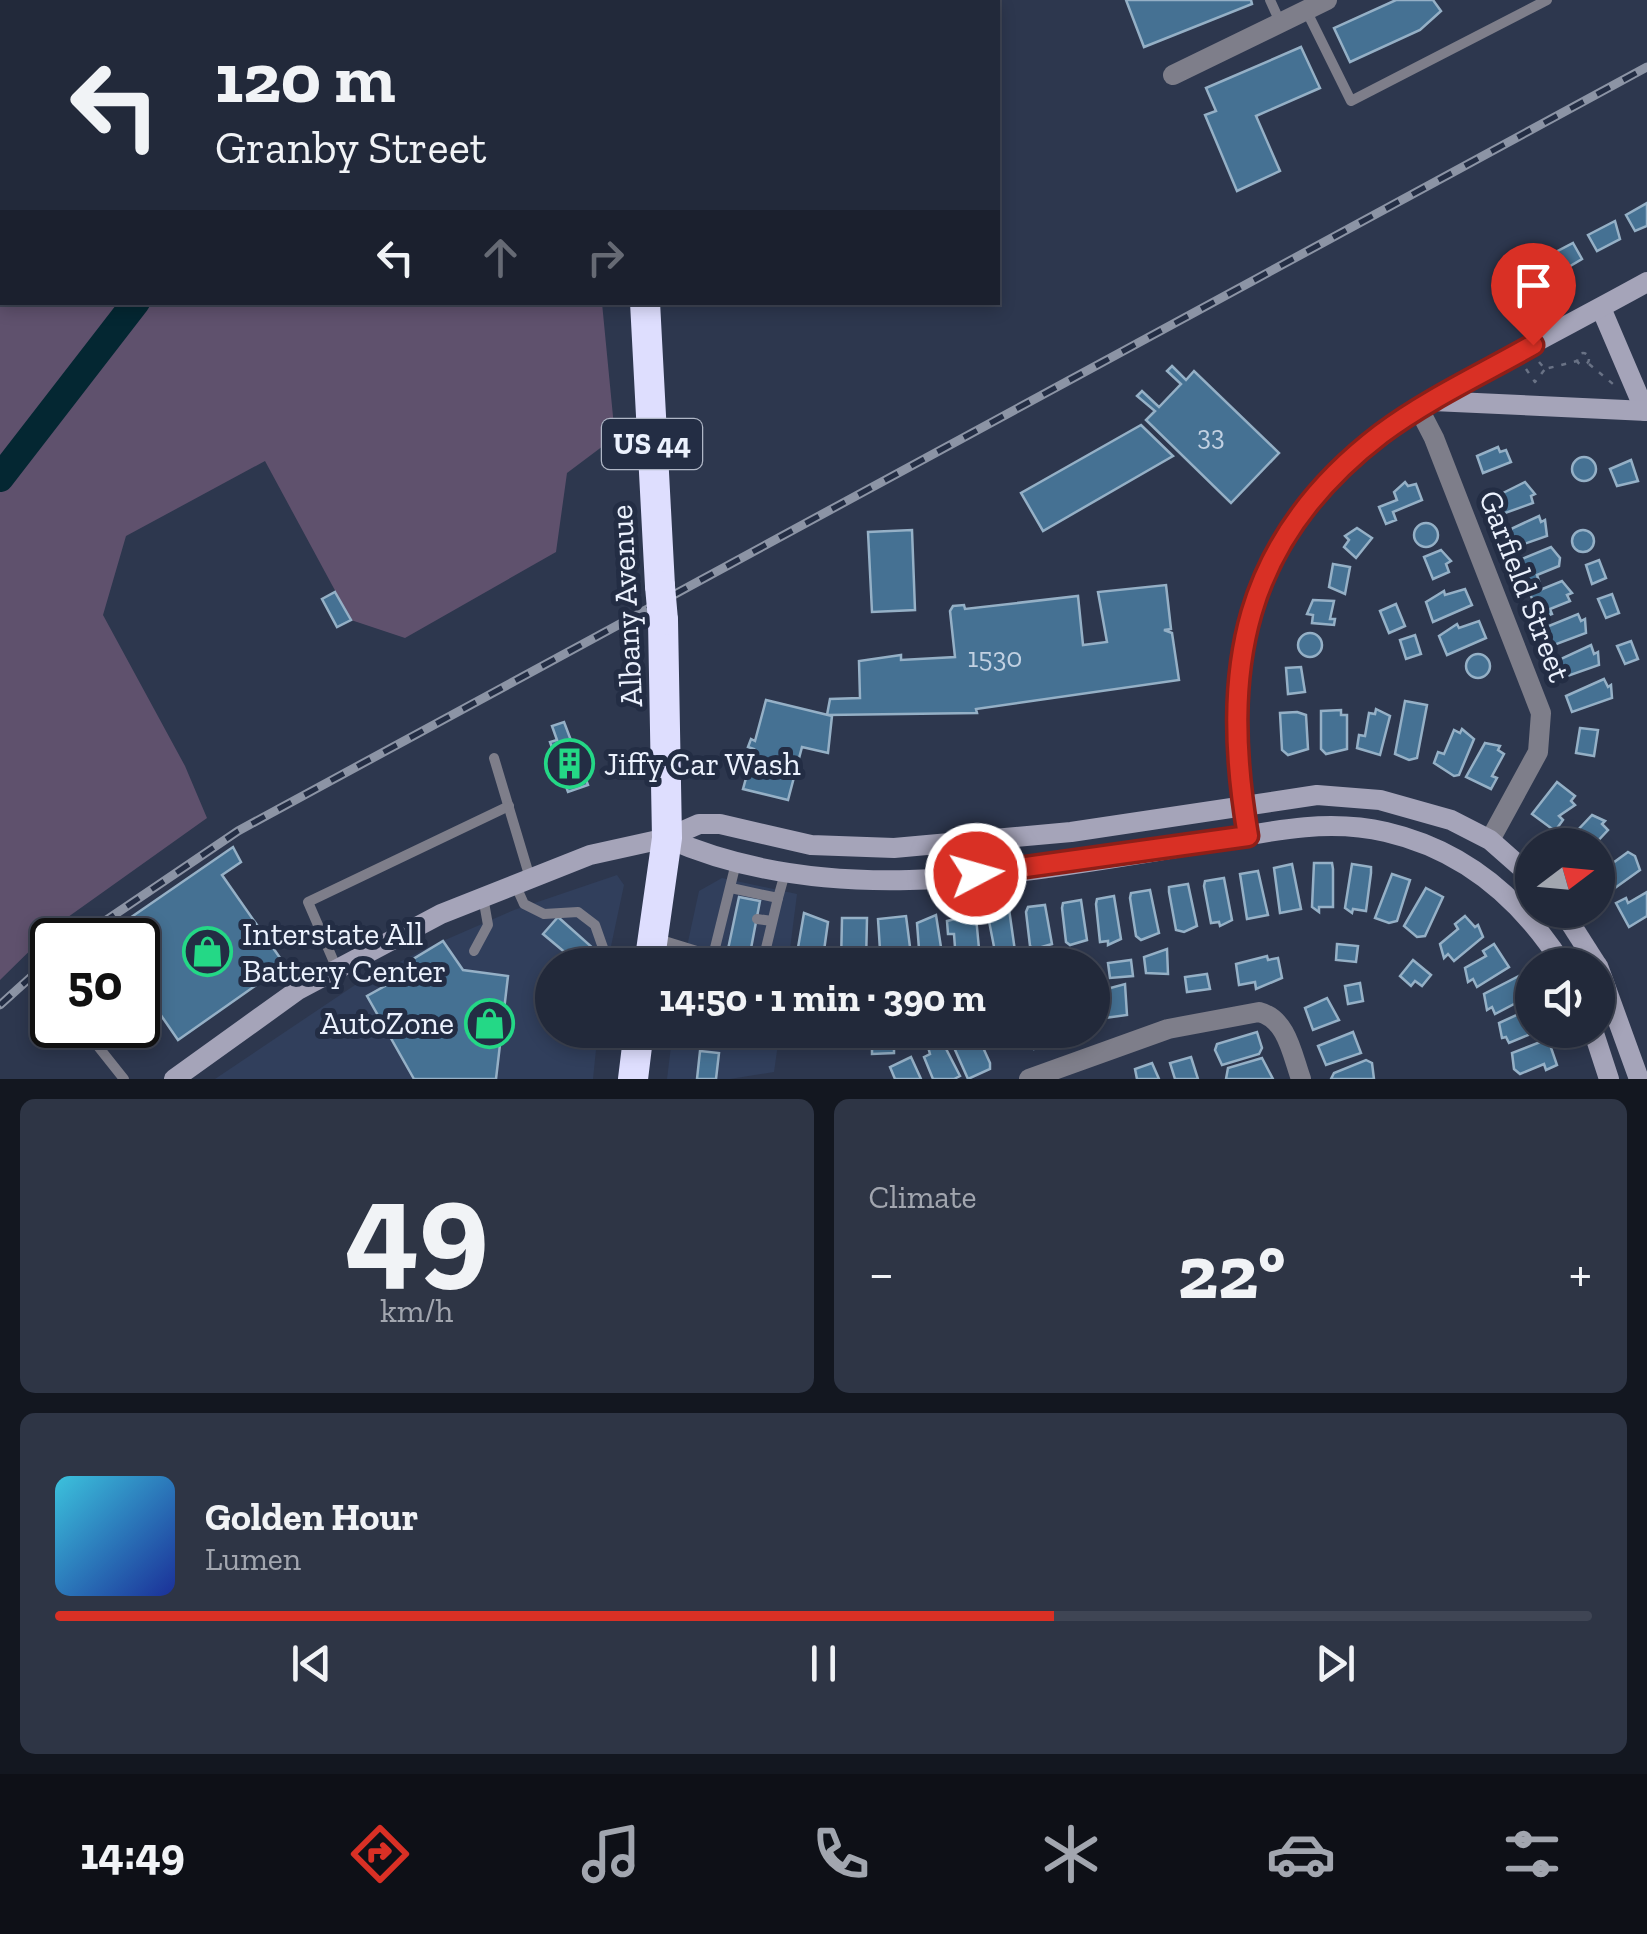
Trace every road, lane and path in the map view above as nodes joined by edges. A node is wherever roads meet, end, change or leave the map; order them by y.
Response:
1 (1270, 0) edge
2 (1327, 0) edge
3 (1548, 0) edge
4 (1306, 10) junction
5 (1280, 23) junction
6 (1173, 75) dead end
7 (1647, 282) edge
8 (645, 305) edge
9 (1601, 308) junction
10 (1586, 342) dead end
11 (1585, 353) junction
12 (1578, 361) junction
13 (1588, 363) junction
14 (1544, 370) junction
15 (1615, 385) dead end
16 (1425, 405) junction
17 (1646, 412) edge
18 (494, 758) dead end
19 (1243, 804) junction
20 (509, 806) junction
21 (1248, 836) junction
22 (667, 838) junction
23 (1490, 840) junction
24 (976, 842) junction
25 (1515, 862) edge
26 (736, 863) junction
27 (786, 872) junction
28 (976, 874) junction
29 (523, 881) junction
30 (731, 888) junction
31 (483, 896) junction
32 (778, 898) junction
33 (757, 919) dead end
34 (772, 920) junction
35 (1550, 928) edge
36 (1544, 935) junction
37 (752, 940) dead end
38 (767, 942) junction
39 (603, 948) edge
40 (652, 948) edge
41 (717, 948) edge
42 (765, 948) edge
43 (1552, 948) edge
44 (474, 952) dead end
45 (336, 969) junction
46 (1615, 1013) edge
47 (99, 1048) edge
48 (637, 1048) edge
49 (1598, 1048) edge
50 (124, 1079) edge
51 (174, 1079) edge
52 (633, 1079) edge
53 (1029, 1079) edge
54 (1301, 1079) edge
55 (1609, 1079) edge
56 (1640, 1079) edge

1 - 5 lane
2 - 4 street
3 - 4 lane
4 - 5 street
5 - 6 street
7 - 9 main road
8 - 22 highway, Albany Avenue / US 44, bridge
9 - 16 main road
9 - 17 main road
10 - 11 path
11 - 12 path
11 - 13 path
12 - 13 path
12 - 14 path
13 - 15 path
14 - 14 path
16 - 17 main road
16 - 19 main road
16 - 23 street, Garfield Street
18 - 20 lane
19 - 21 main road
19 - 23 main road
19 - 24 main road
20 - 29 lane
20 - 45 lane
21 - 28 main road
21 - 36 main road
22 - 24 main road
22 - 26 main road
22 - 29 main road
22 - 40 highway, Albany Avenue / US 44
23 - 25 main road
24 - 28 main road
26 - 27 main road
26 - 30 lane
27 - 28 main road
27 - 32 lane
29 - 31 main road
29 - 39 lane
30 - 32 lane
30 - 41 lane
31 - 44 lane
31 - 45 main road
32 - 34 lane
33 - 34 lane
34 - 38 lane
35 - 36 main road
36 - 43 main road
37 - 38 lane
38 - 42 lane
45 - 51 main road
46 - 56 main road
47 - 50 lane
48 - 52 highway
49 - 55 main road
53 - 54 street

